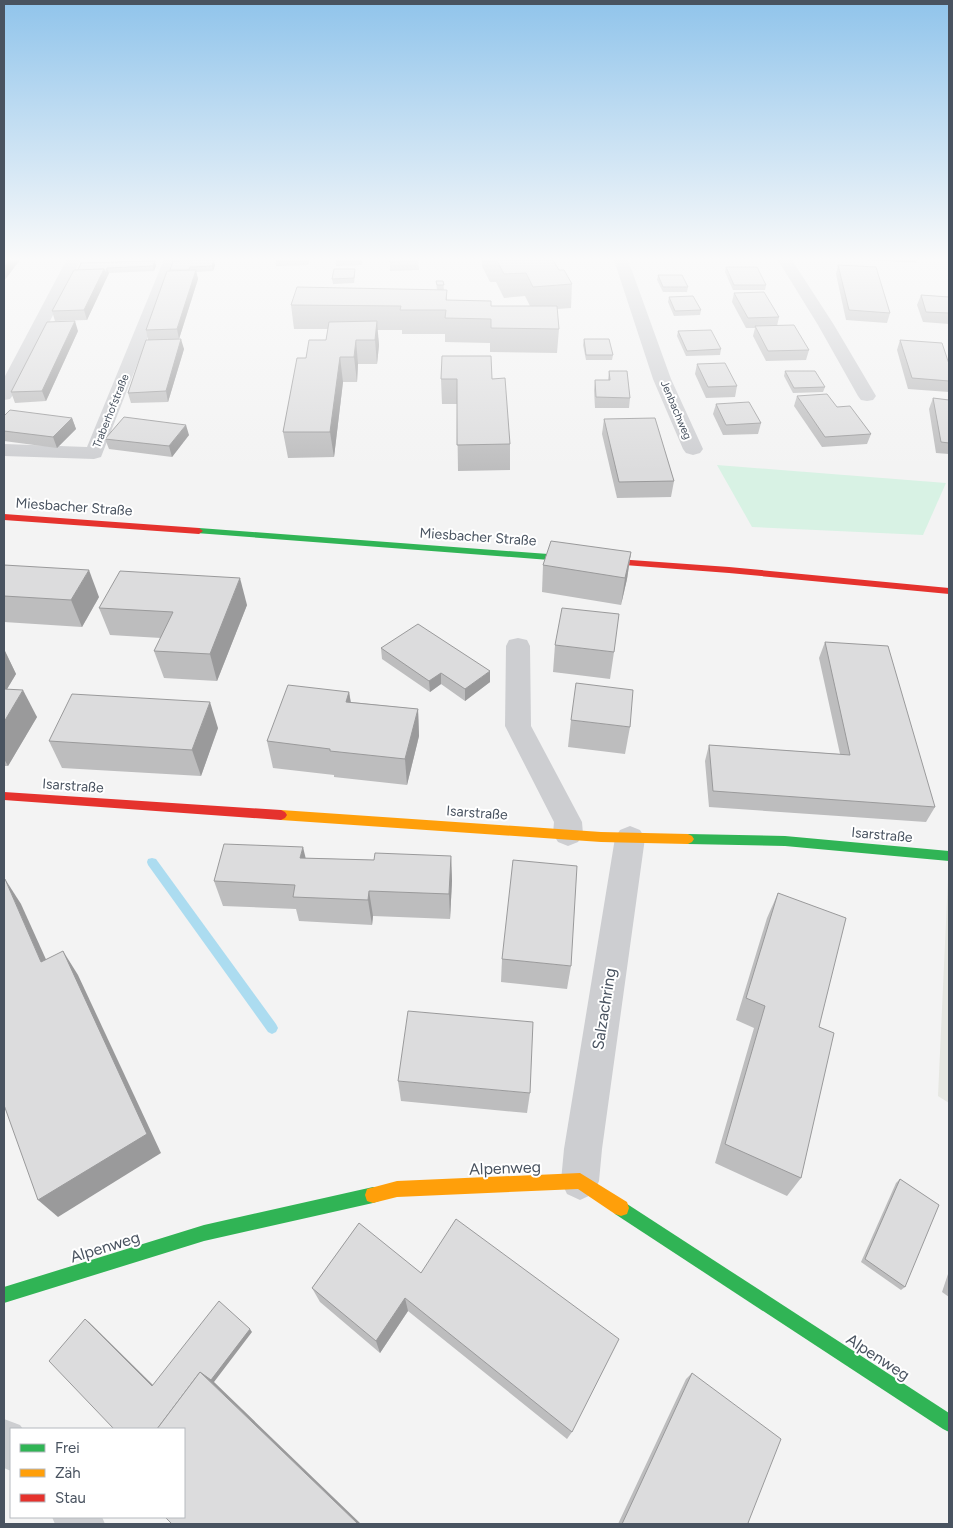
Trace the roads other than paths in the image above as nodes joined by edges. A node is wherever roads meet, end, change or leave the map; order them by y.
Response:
1 (38, 328) edge
2 (144, 328) edge
3 (645, 328) edge
4 (828, 328) edge
5 (4, 395) edge
6 (867, 396) dead end
7 (4, 450) edge
8 (693, 450) dead end
9 (4, 517) edge
10 (949, 591) edge
11 (518, 646) dead end
12 (4, 796) edge
13 (568, 834) junction
14 (630, 838) junction
15 (949, 856) edge
16 (580, 1181) junction
17 (4, 1295) edge
18 (949, 1423) edge

1 - 5 street
2 - 7 street, Traberhofstraße
3 - 8 street, Jenbachweg
4 - 6 street
9 - 10 street, Miesbacher Straße
11 - 13 street
12 - 13 street, Isarstraße
13 - 14 street, Isarstraße
14 - 15 street, Isarstraße
14 - 16 street, Salzachring
16 - 17 street, Alpenweg
16 - 18 street, Alpenweg

